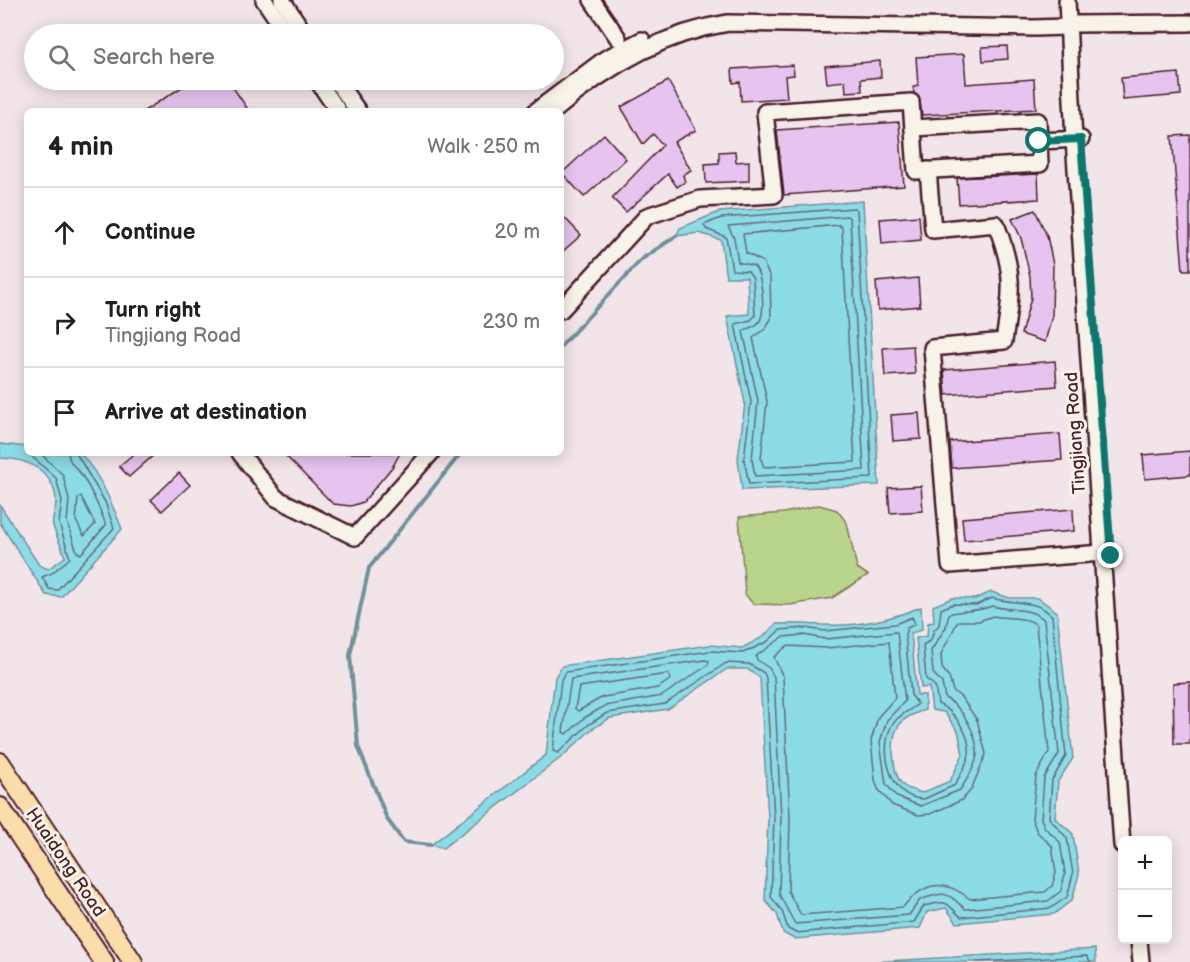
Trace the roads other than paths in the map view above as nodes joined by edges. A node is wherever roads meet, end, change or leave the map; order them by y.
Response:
1 (264, 0) edge
2 (282, 0) edge
3 (592, 0) edge
4 (1067, 0) edge
5 (1190, 22) edge
6 (1069, 23) junction
7 (280, 24) edge
8 (298, 24) edge
9 (618, 38) dead end
10 (324, 90) edge
11 (343, 90) edge
12 (564, 90) edge
13 (564, 90) edge
14 (337, 108) edge
15 (356, 108) edge
16 (540, 108) edge
17 (558, 108) edge
18 (913, 128) junction
19 (1077, 140) junction
20 (1039, 141) junction
21 (928, 170) junction
22 (564, 307) edge
23 (242, 456) edge
24 (428, 456) edge
25 (1102, 553) junction
26 (0, 762) edge
27 (0, 807) edge
28 (1121, 836) edge
29 (1132, 836) edge
30 (1129, 944) edge
31 (1139, 944) edge
32 (104, 962) edge
33 (133, 962) edge
34 (1131, 962) edge
35 (1141, 962) edge

1 - 7 street
2 - 8 street
3 - 9 street
4 - 6 street, Tingjiang Road
5 - 6 street
6 - 12 street
6 - 17 street
6 - 19 street, Tingjiang Road
10 - 14 street
11 - 15 street
13 - 16 street
18 - 20 street
18 - 21 street
18 - 22 street
19 - 20 street
19 - 25 street, Tingjiang Road
19 - 29 street, Tingjiang Road
20 - 21 street
21 - 25 street
23 - 24 street
25 - 28 street, Tingjiang Road
26 - 33 main road, Huaidong Road
27 - 32 main road, Huaidong Road
30 - 34 street
31 - 35 street

